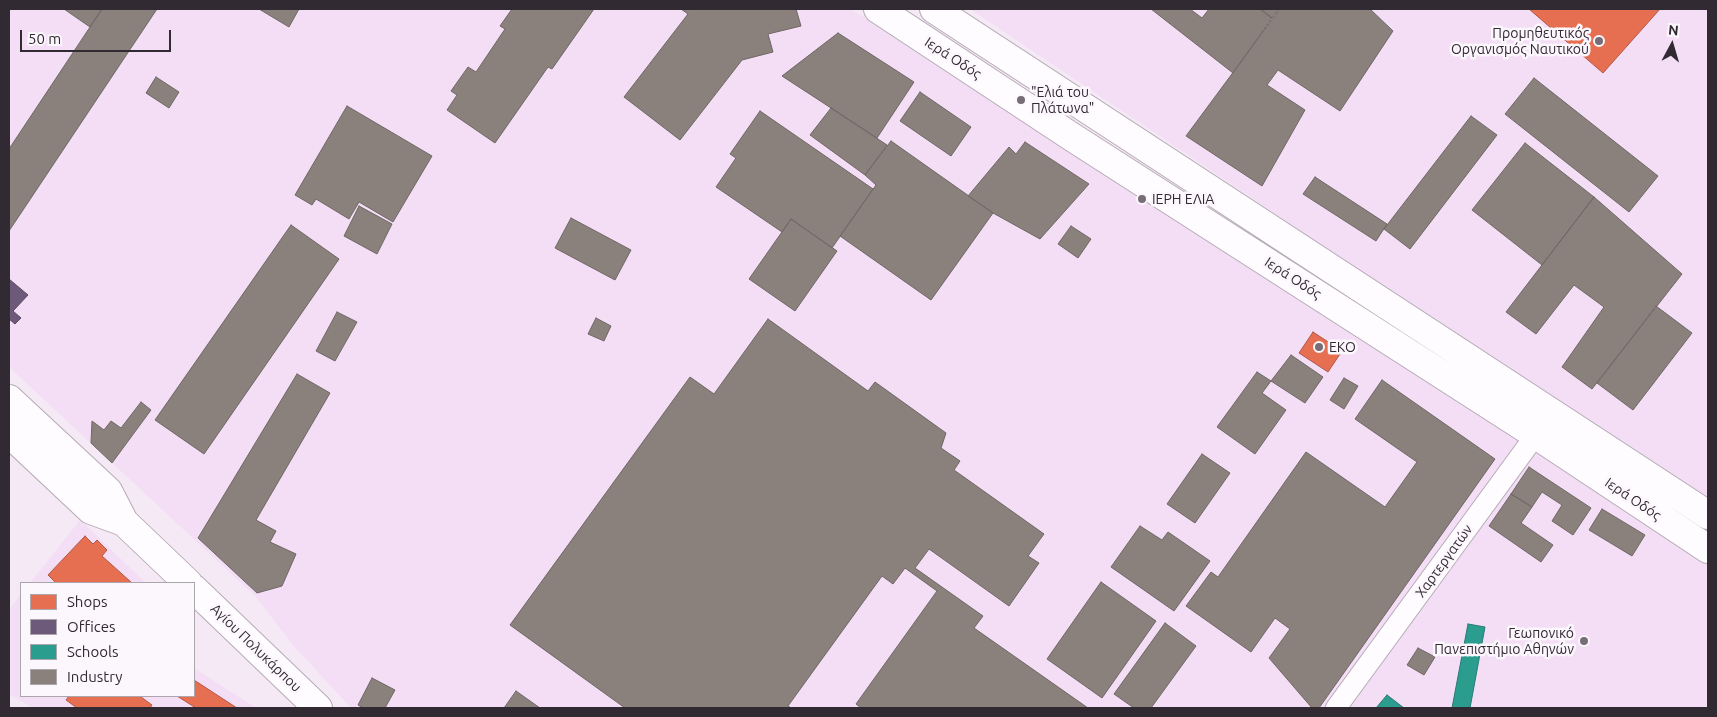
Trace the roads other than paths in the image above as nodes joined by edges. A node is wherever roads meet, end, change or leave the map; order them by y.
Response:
1 (878, 9) edge
2 (934, 9) edge
3 (9, 400) edge
4 (1544, 424) junction
5 (9, 433) edge
6 (1708, 515) edge
7 (124, 522) junction
8 (1708, 549) edge
9 (187, 582) edge
10 (195, 590) edge
11 (318, 708) edge
12 (1336, 708) edge

1 - 4 main road, Ιερά Οδός
2 - 4 main road, Ιερά Οδός
3 - 7 main road
4 - 6 main road, Ιερά Οδός
4 - 8 main road, Ιερά Οδός
4 - 12 street, Χαρτεργατών
5 - 7 main road
7 - 9 main road
10 - 11 main road, Αγίου Πολυκάρπου

